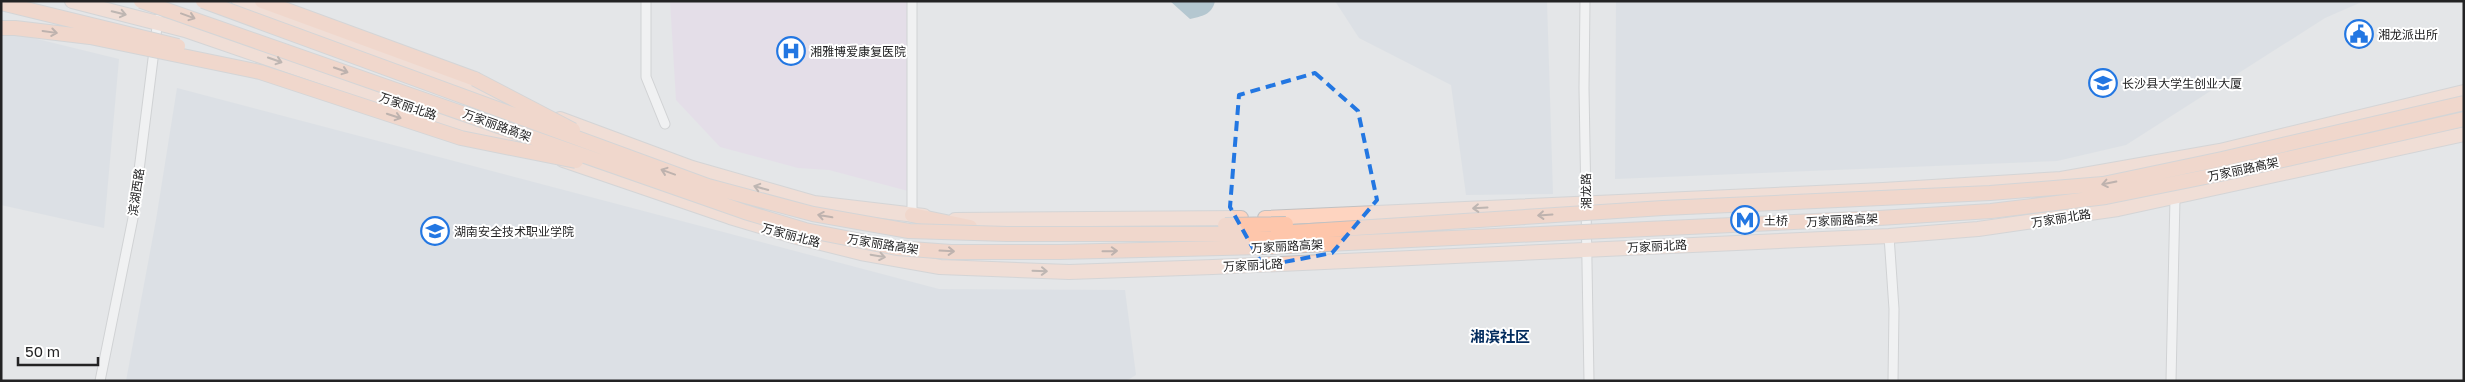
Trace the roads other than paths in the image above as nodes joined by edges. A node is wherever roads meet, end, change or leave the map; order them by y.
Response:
1 (72, 1) edge
2 (141, 1) edge
3 (157, 1) edge
4 (203, 1) edge
5 (239, 1) edge
6 (262, 1) edge
7 (646, 1) edge
8 (912, 1) edge
9 (1585, 1) edge
10 (1, 3) edge
11 (158, 22) junction
12 (1, 28) edge
13 (260, 72) junction
14 (2464, 92) edge
15 (2464, 102) edge
16 (2464, 119) edge
17 (665, 124) dead end
18 (2464, 134) edge
19 (628, 165) junction
20 (2175, 198) junction
21 (1586, 202) junction
22 (912, 215) junction
23 (1434, 222) junction
24 (1889, 236) junction
25 (1586, 250) junction
26 (100, 381) edge
27 (1589, 381) edge
28 (1893, 381) edge
29 (2171, 381) edge

1 -> 11 main road, 万家丽北路
2 -> 19 highway, 万家丽路高架, bridge
3 - 11 street, 滨湖西路
4 - 19 highway, 万家丽路高架, bridge
22 -> 5 main road
6 - 19 highway, bridge
7 - 17 street
8 - 22 street
9 - 21 street, 湘龙路
10 - 13 highway, bridge
11 -> 25 main road, 万家丽北路
11 - 26 street, 滨湖西路
12 -> 13 highway, bridge
13 -> 19 highway, bridge
14 - 21 main road
15 -> 23 highway, 万家丽路高架, bridge
19 -> 16 highway, 万家丽路高架, bridge
18 - 20 main road, 万家丽北路
23 -> 19 highway, 万家丽路高架, bridge
20 - 24 main road, 万家丽北路
20 - 29 street
21 -> 22 main road
21 - 25 street, 湘龙路
22 - 23 highway, bridge
24 - 25 main road, 万家丽北路
24 - 28 street
25 - 27 street, 湘龙路

